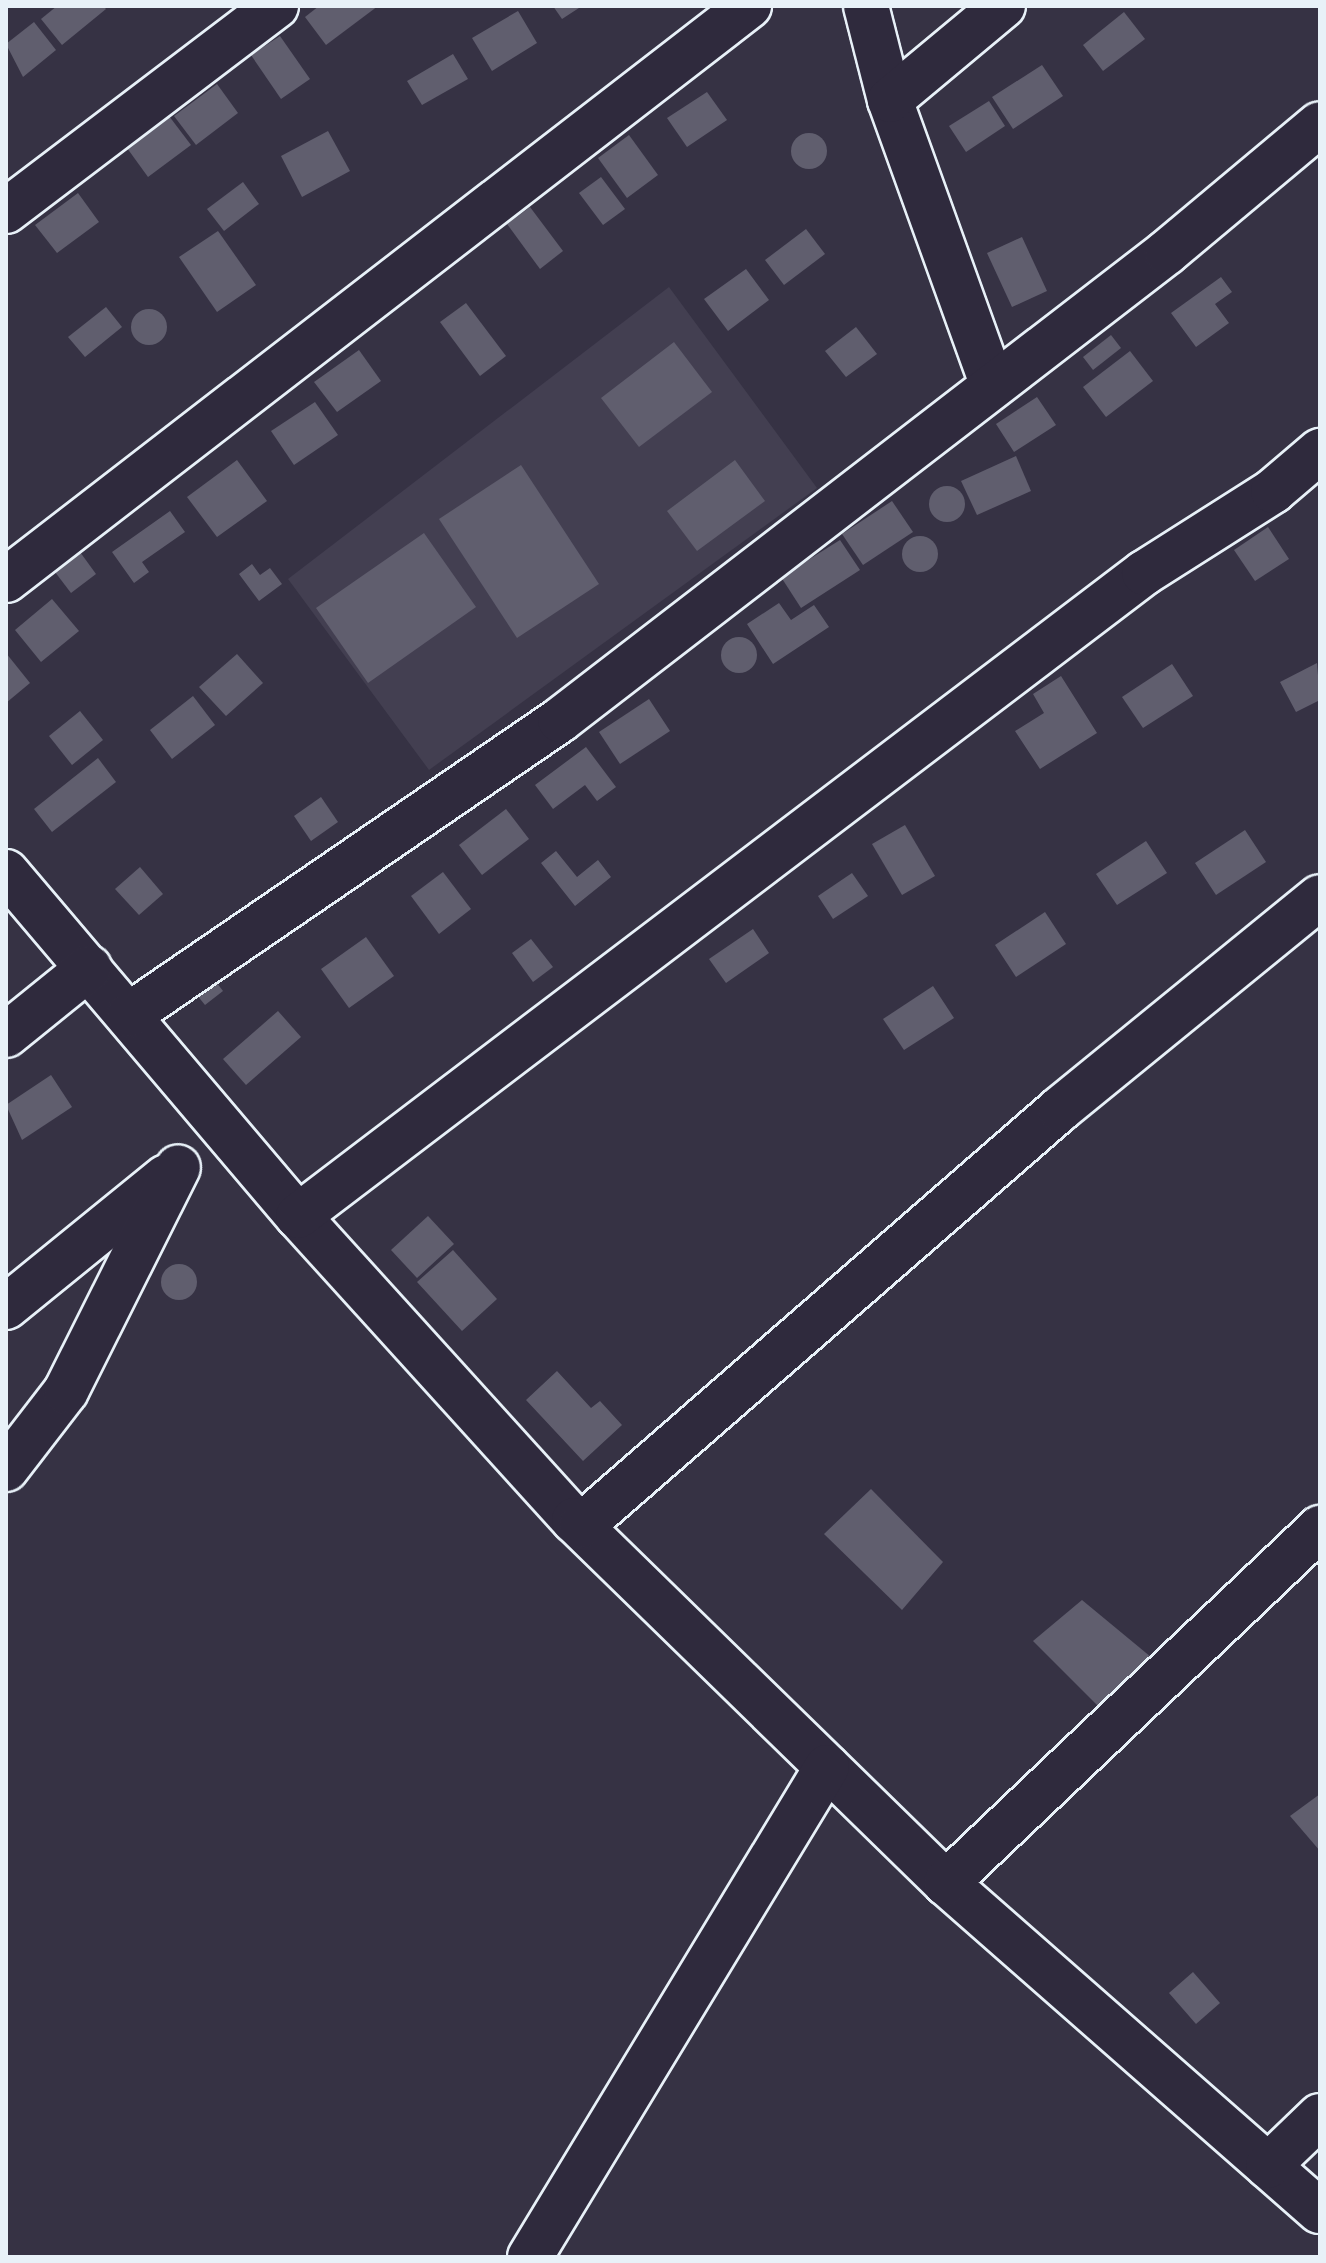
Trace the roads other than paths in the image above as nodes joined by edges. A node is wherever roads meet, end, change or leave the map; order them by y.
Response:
1 (276, 6) edge
2 (749, 6) edge
3 (866, 6) edge
4 (1003, 6) edge
5 (890, 100) junction
6 (1320, 124) edge
7 (6, 211) edge
8 (992, 383) junction
9 (1320, 451) edge
10 (6, 580) edge
11 (6, 872) edge
12 (1320, 897) edge
13 (89, 968) junction
14 (129, 1015) junction
15 (6, 1035) edge
16 (226, 1128) junction
17 (178, 1167) junction
18 (298, 1216) junction
19 (6, 1307) edge
20 (6, 1469) edge
21 (581, 1526) junction
22 (1320, 1528) edge
23 (827, 1767) junction
24 (946, 1883) junction
25 (1320, 2116) edge
26 (1268, 2166) junction
27 (1320, 2211) edge
28 (530, 2257) edge

1 - 7 street
2 - 10 street
3 - 5 street
4 - 5 street
5 - 8 street
6 - 8 street
8 - 14 street
9 - 18 street
11 - 13 street
12 - 21 street
13 - 14 street
13 - 15 street
14 - 16 street
16 - 17 street
16 - 18 street
17 - 19 street
17 - 20 street
18 - 21 street
21 - 23 street
22 - 24 street
23 - 24 street
23 - 28 street
24 - 26 street
25 - 26 street
26 - 27 street

